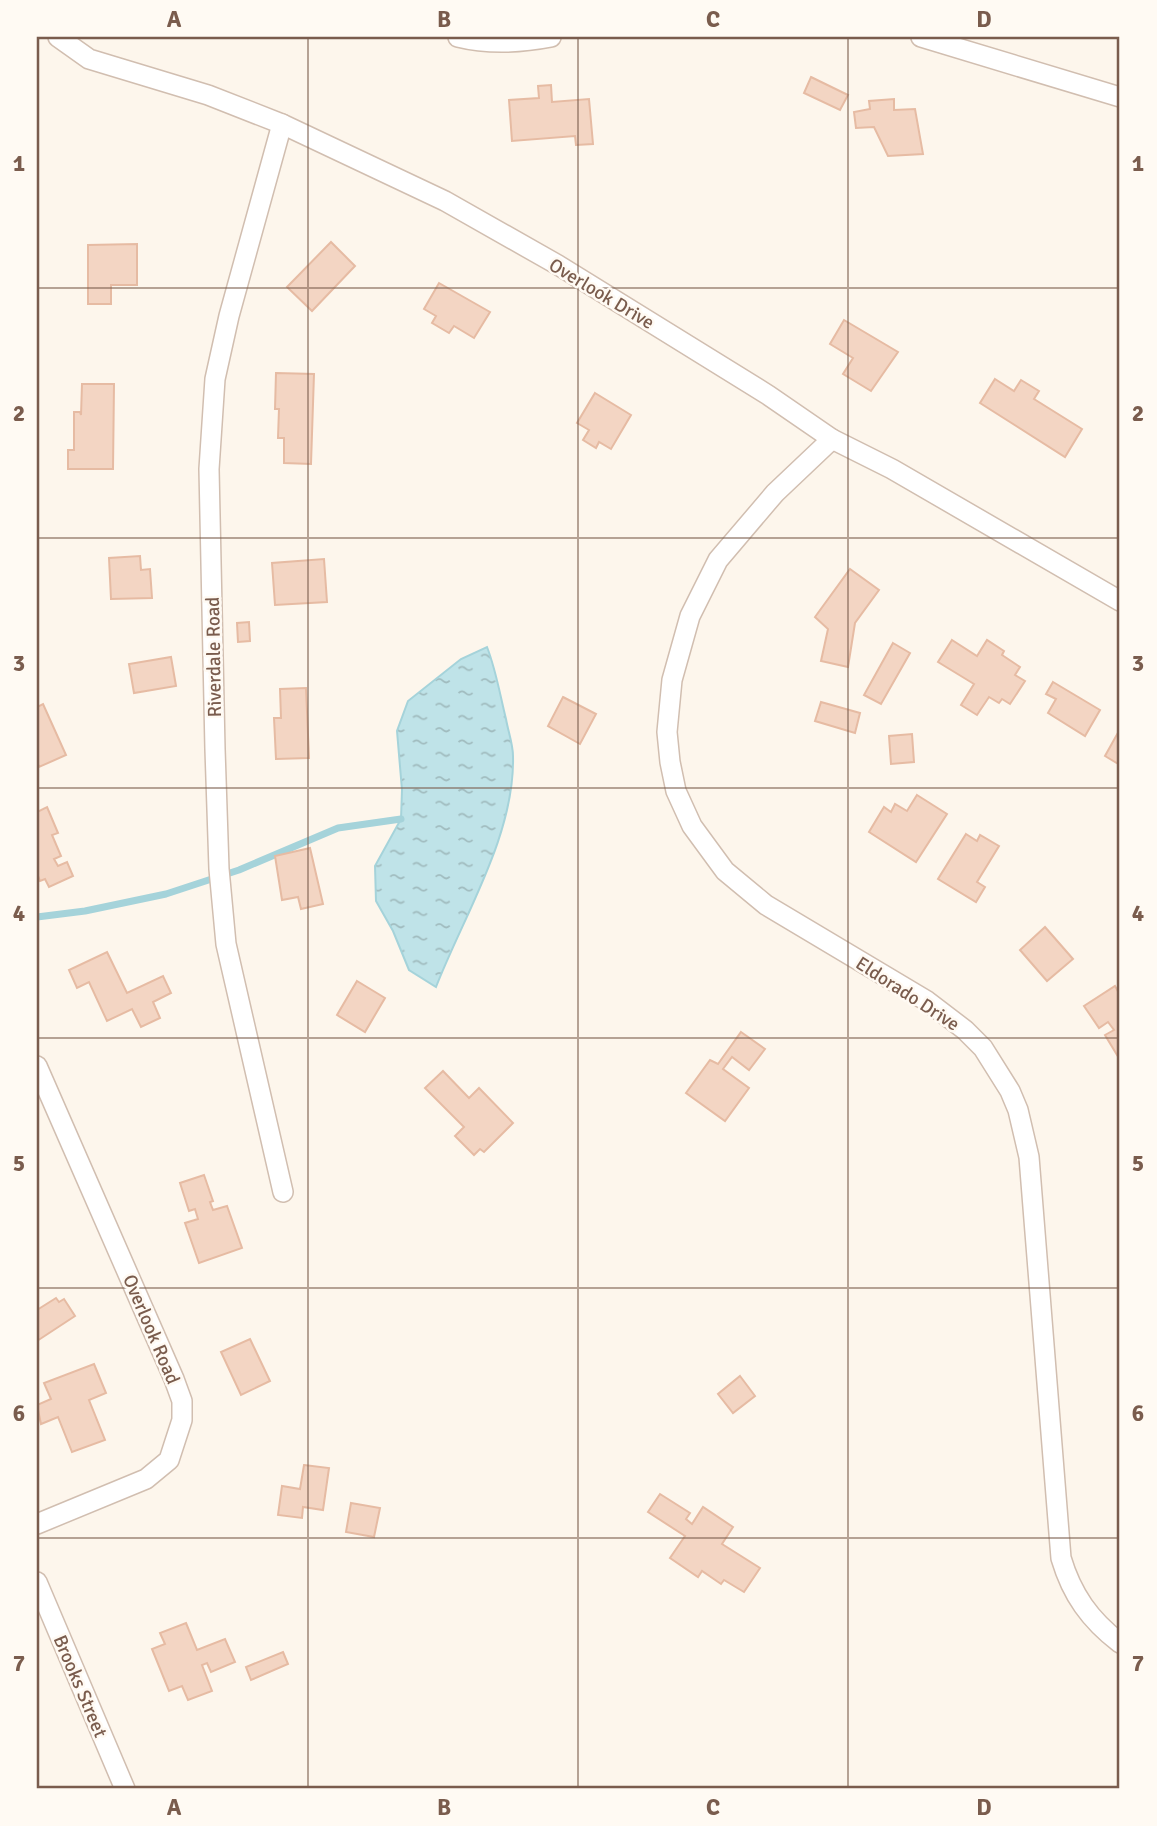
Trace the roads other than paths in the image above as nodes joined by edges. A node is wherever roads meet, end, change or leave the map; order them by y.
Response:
1 (58, 37) edge
2 (458, 37) edge
3 (551, 37) edge
4 (921, 37) edge
5 (1120, 97) edge
6 (282, 124) junction
7 (832, 439) junction
8 (1120, 600) edge
9 (37, 1066) edge
10 (283, 1192) dead end
11 (37, 1524) edge
12 (37, 1582) edge
13 (1120, 1643) edge
14 (125, 1789) edge

1 - 6 street, Overlook Drive
2 - 3 street
4 - 5 street
6 - 7 street, Overlook Drive
6 - 10 street, Riverdale Road
7 - 8 street, Overlook Drive
7 - 13 street, Eldorado Drive
9 - 11 street, Overlook Road
12 - 14 street, Brooks Street

